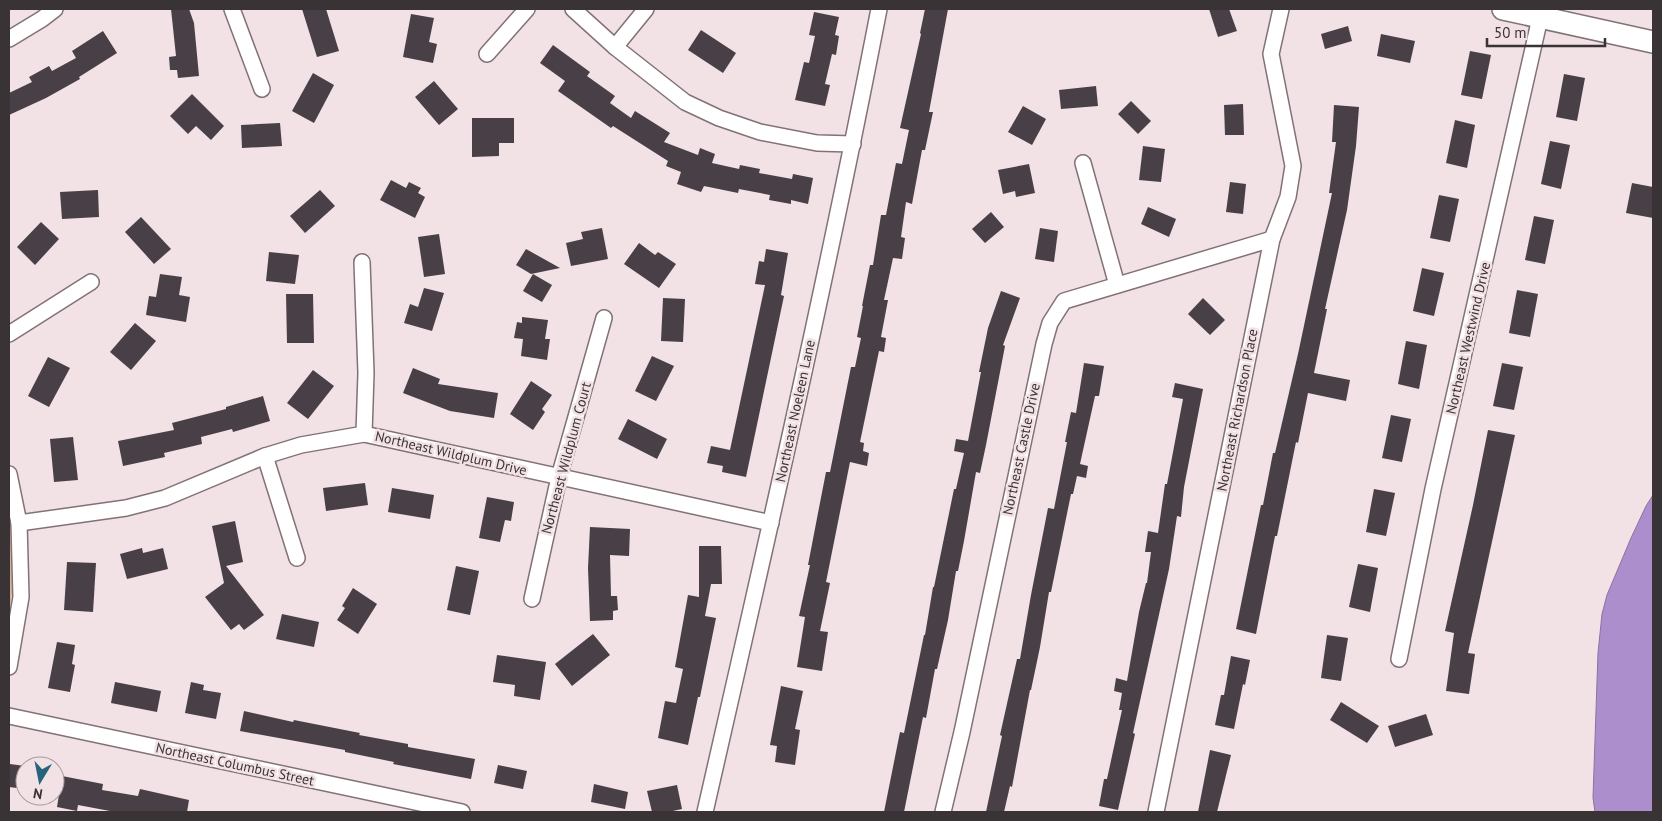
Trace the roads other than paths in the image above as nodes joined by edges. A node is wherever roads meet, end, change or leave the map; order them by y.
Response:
1 (55, 9) edge
2 (232, 9) edge
3 (527, 9) edge
4 (573, 9) edge
5 (646, 9) edge
6 (880, 9) edge
7 (1281, 9) edge
8 (1503, 9) edge
9 (1542, 13) edge
10 (9, 39) edge
11 (1653, 42) edge
12 (615, 47) junction
13 (487, 54) dead end
14 (262, 89) dead end
15 (853, 144) junction
16 (1083, 163) dead end
17 (1272, 239) junction
18 (362, 262) dead end
19 (91, 282) dead end
20 (1116, 285) junction
21 (604, 318) dead end
22 (9, 334) edge
23 (364, 434) junction
24 (265, 456) junction
25 (9, 474) edge
26 (559, 477) junction
27 (19, 523) junction
28 (771, 523) junction
29 (297, 558) dead end
30 (532, 599) dead end
31 (1399, 659) dead end
32 (9, 667) edge
33 (9, 716) edge
34 (462, 812) edge
35 (705, 812) edge
36 (943, 812) edge
37 (1156, 812) edge

1 - 10 street
2 - 14 street
3 - 13 street
4 - 12 street
5 - 12 street
6 - 15 street, Northeast Noeleen Lane
7 - 17 street, Northeast Richardson Place
8 - 9 street
9 - 11 street
9 - 31 street, Northeast Westwind Drive
12 - 15 street
15 - 28 street, Northeast Noeleen Lane
16 - 20 street
17 - 20 street, Northeast Castle Drive
17 - 37 street, Northeast Richardson Place
18 - 23 street
19 - 22 street
20 - 36 street, Northeast Castle Drive
21 - 26 street, Northeast Wildplum Court
23 - 24 street, Northeast Wildplum Drive
23 - 26 street, Northeast Wildplum Drive
24 - 27 street, Northeast Wildplum Drive
24 - 29 street
25 - 27 street
26 - 28 street, Northeast Wildplum Drive
26 - 30 street, Northeast Wildplum Court
27 - 32 street
28 - 35 street, Northeast Noeleen Lane
33 - 34 street, Northeast Columbus Street

